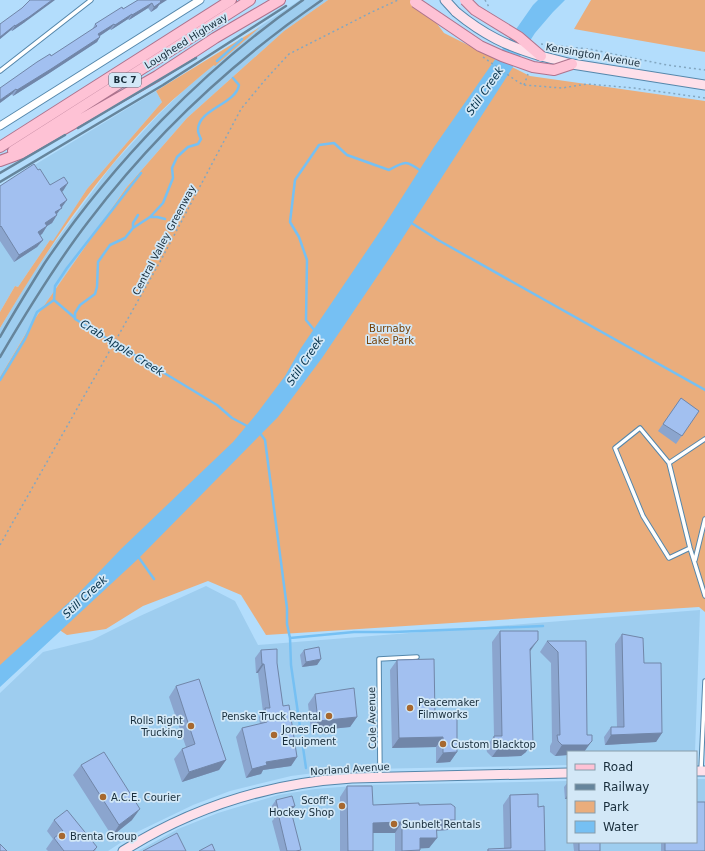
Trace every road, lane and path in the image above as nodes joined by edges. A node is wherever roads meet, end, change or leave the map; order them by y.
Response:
1 (91, 0) edge
2 (200, 0) edge
3 (232, 0) edge
4 (250, 0) edge
5 (280, 0) edge
6 (398, 0) edge
7 (411, 0) edge
8 (446, 0) edge
9 (465, 0) edge
10 (540, 44) dead end
11 (541, 56) junction
12 (485, 59) dead end
13 (572, 64) junction
14 (705, 70) edge
15 (0, 71) edge
16 (530, 71) dead end
17 (524, 85) junction
18 (705, 85) edge
19 (705, 98) edge
20 (0, 126) edge
21 (0, 147) edge
22 (0, 160) edge
23 (705, 439) edge
24 (669, 463) junction
25 (705, 519) edge
26 (0, 545) edge
27 (690, 548) junction
28 (694, 561) junction
29 (705, 596) edge
30 (417, 658) edge
31 (705, 681) edge
32 (701, 771) edge
33 (567, 773) edge
34 (380, 777) junction
35 (123, 851) edge

1 - 15 lane
2 - 20 street
3 - 21 main road, Lougheed Highway / BC 7
4 - 22 main road, Lougheed Highway / BC 7
5 - 22 main road
6 - 26 path, Central Valley Greenway
7 - 13 main road, bridge
8 - 11 street, Kensington Avenue, bridge
9 - 11 main road, bridge
10 - 14 path
11 - 13 street, Kensington Avenue
12 - 17 path
13 - 18 street, Kensington Avenue
16 - 17 path
17 - 19 path
23 - 24 lane
24 - 27 lane
24 - 27 lane
25 - 28 lane
27 - 28 lane
28 - 29 lane
30 - 34 lane, Cole Avenue
31 - 32 lane
33 - 34 street, Norland Avenue
34 - 35 street, Norland Avenue

